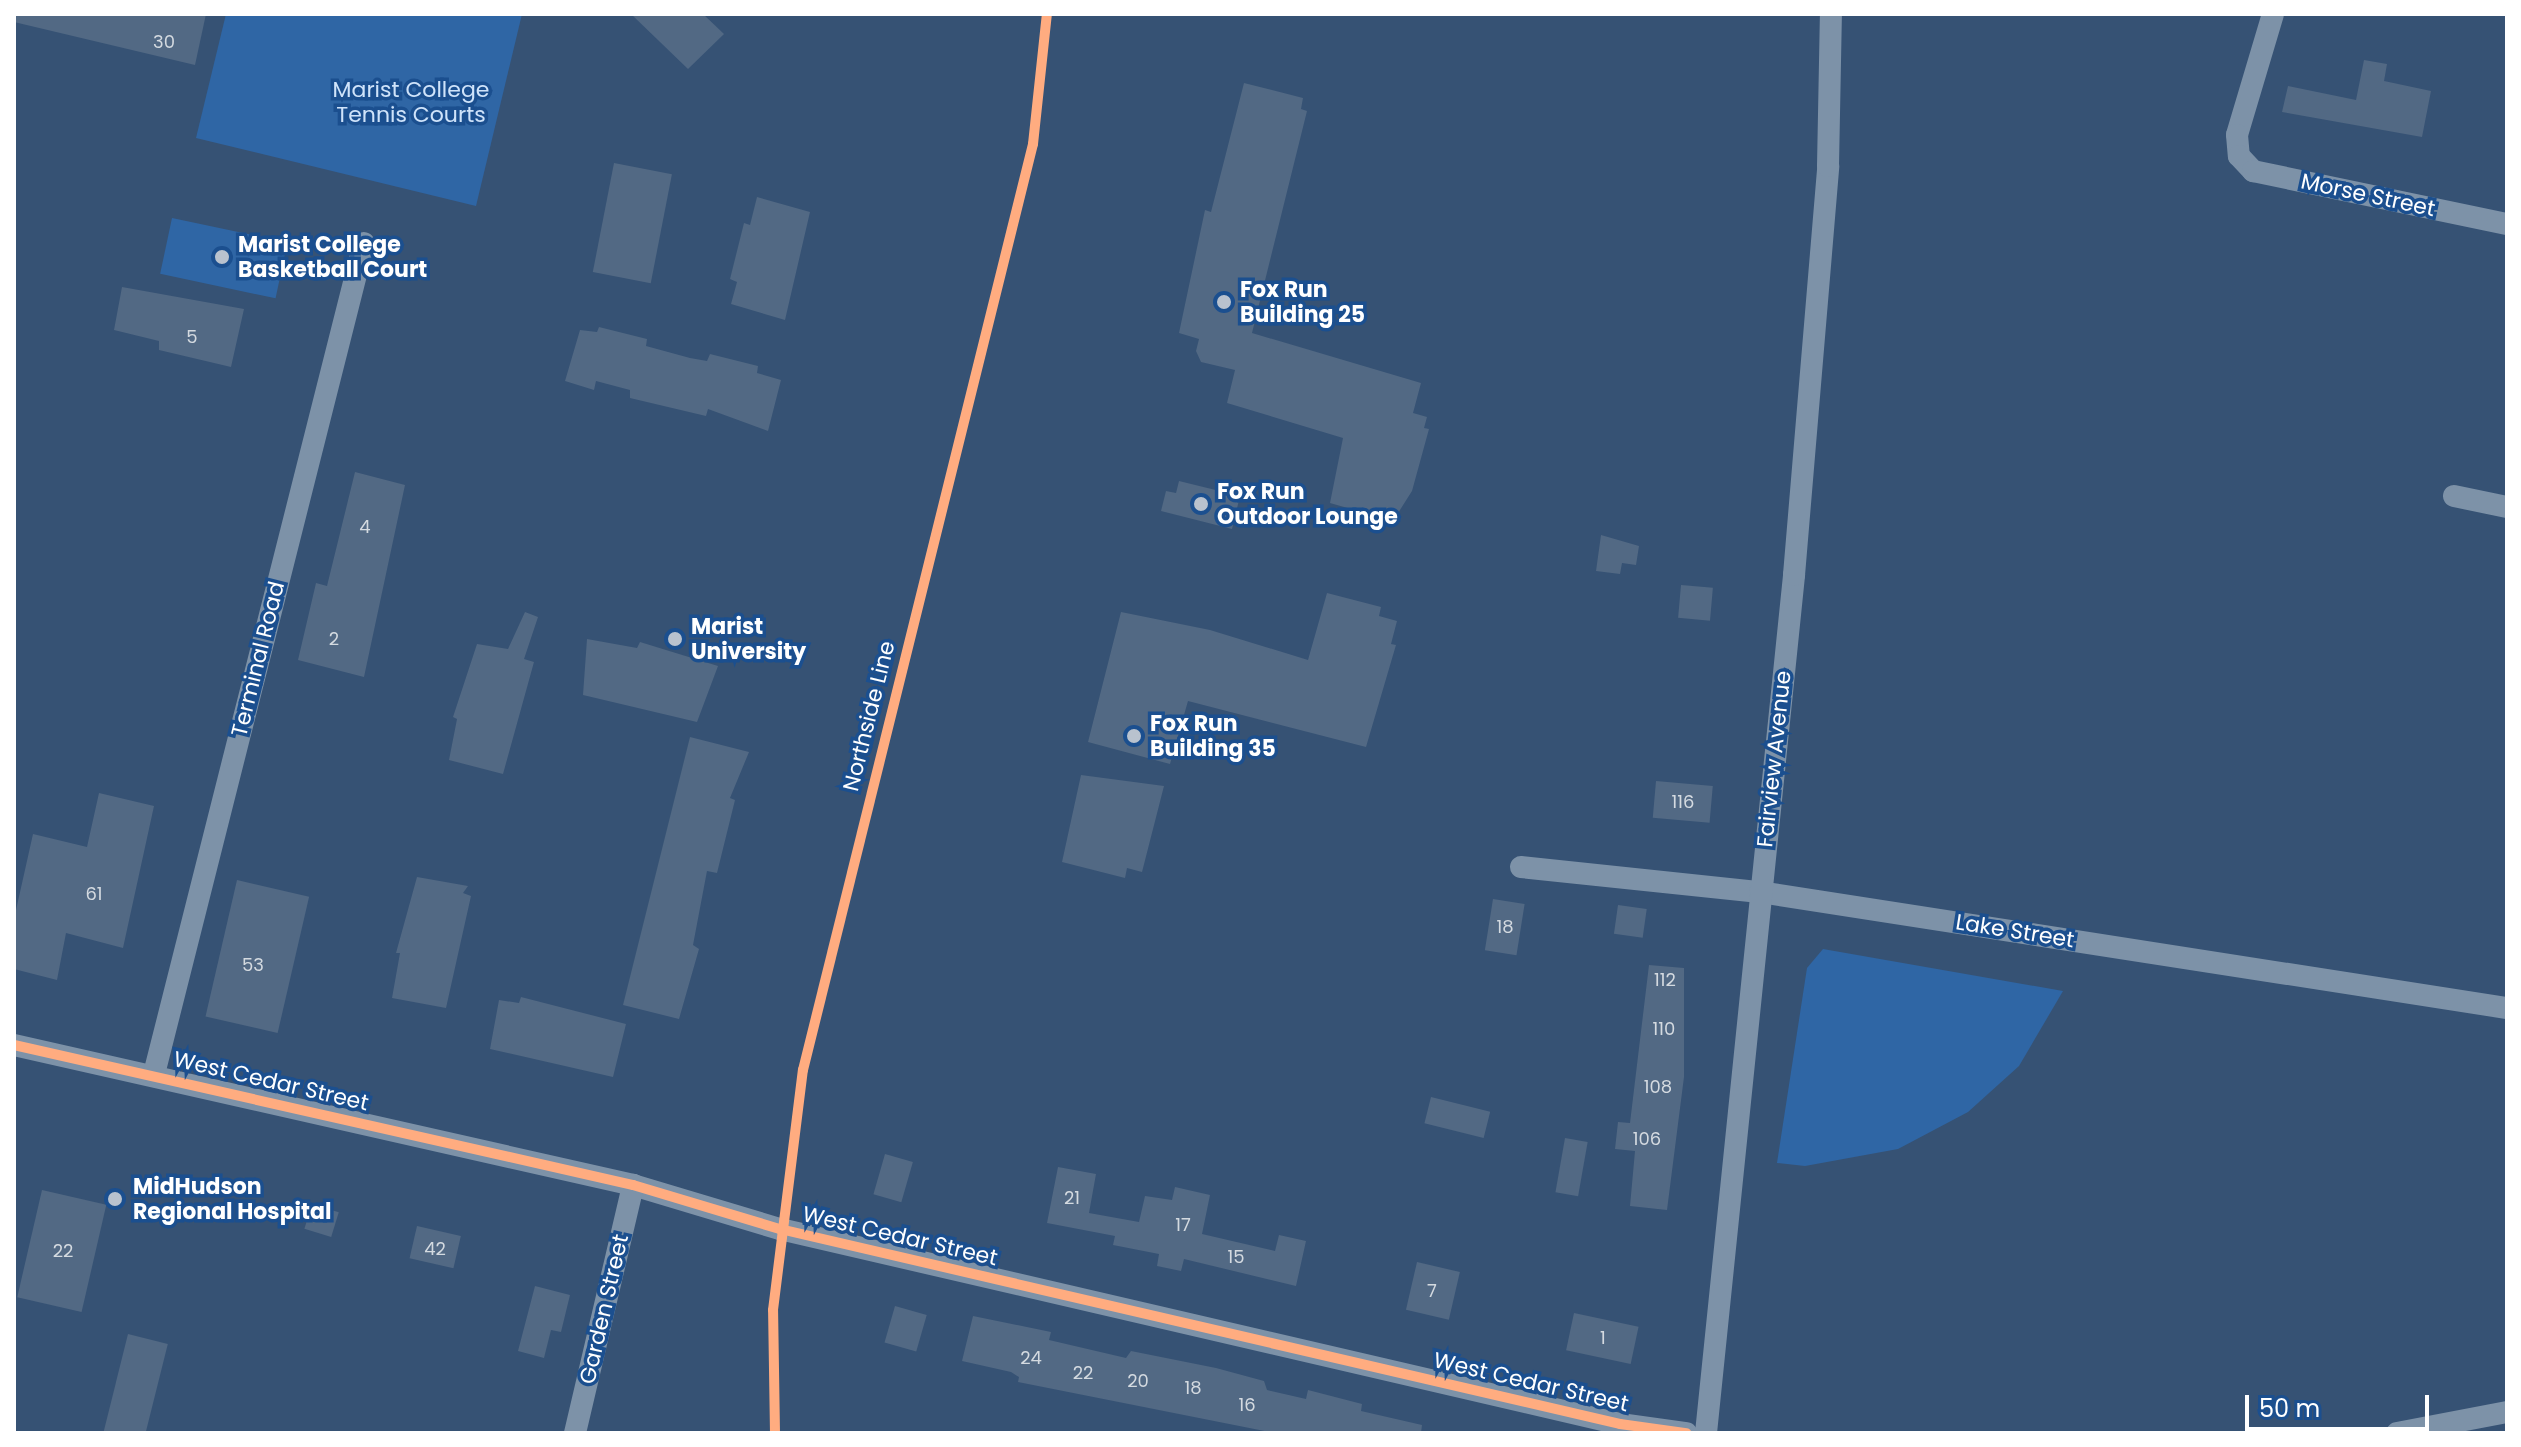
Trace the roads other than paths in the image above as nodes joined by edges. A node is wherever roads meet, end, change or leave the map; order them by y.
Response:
1 (1822, 14) edge
2 (1831, 14) edge
3 (2273, 14) edge
4 (1831, 85) junction
5 (2507, 224) edge
6 (364, 243) dead end
7 (2454, 496) dead end
8 (2507, 507) edge
9 (1521, 867) dead end
10 (1760, 892) junction
11 (2507, 1008) edge
12 (14, 1045) edge
13 (154, 1074) junction
14 (633, 1185) junction
15 (2507, 1412) edge
16 (575, 1433) edge
17 (1686, 1433) edge
18 (1706, 1433) edge
19 (2397, 1433) edge

1 - 4 street, Fairview Avenue
2 - 4 street, Fairview Avenue
3 - 5 street, Morse Street
4 - 10 street, Fairview Avenue
6 - 13 street, Terminal Road
7 - 8 street
9 - 10 street, Lake Street
10 - 11 street, Lake Street
10 - 18 street, Fairview Avenue
12 - 13 street, West Cedar Street
13 - 14 street, West Cedar Street
14 - 16 street, Garden Street
14 - 17 street, West Cedar Street
15 - 19 street

